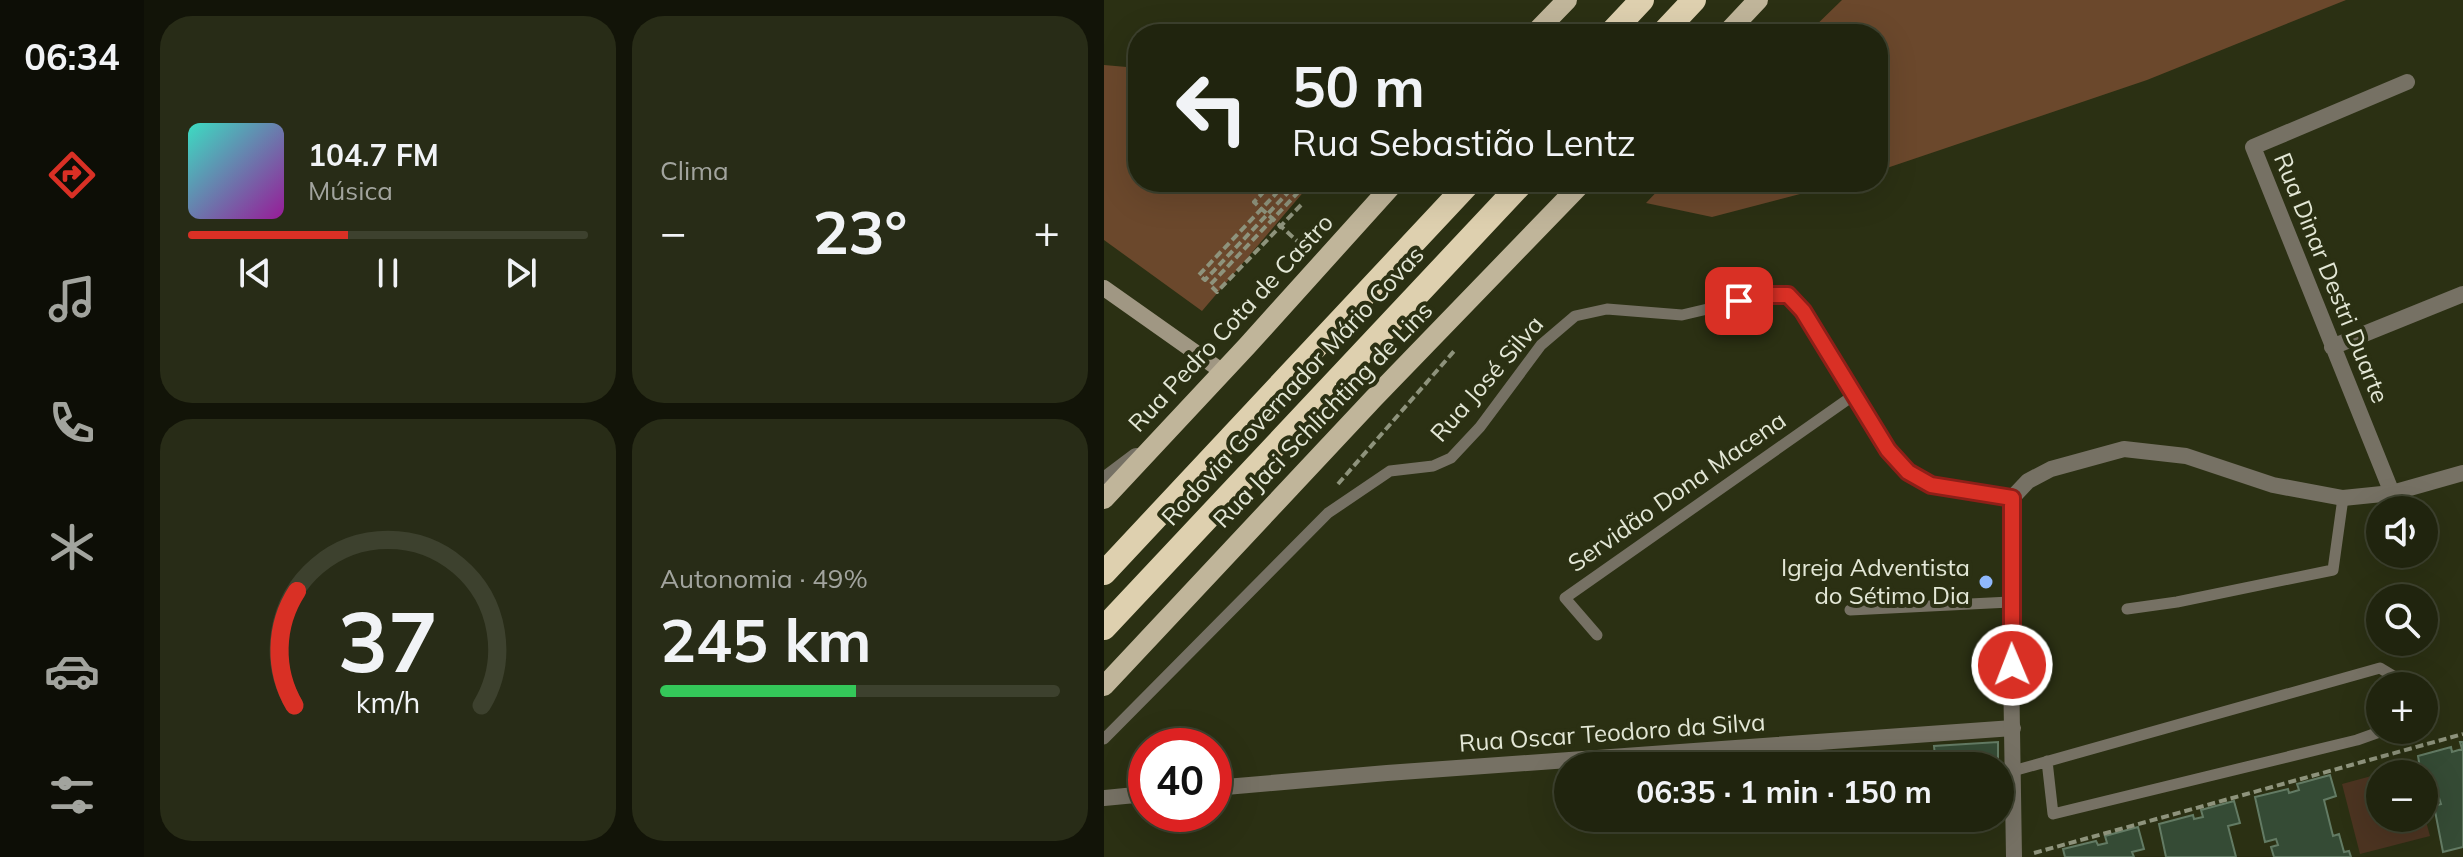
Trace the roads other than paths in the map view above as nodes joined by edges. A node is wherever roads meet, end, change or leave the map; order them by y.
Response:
1 (1567, 0) edge
2 (1642, 0) edge
3 (1694, 0) edge
4 (1758, 0) edge
5 (1544, 24) edge
6 (1619, 24) edge
7 (1671, 24) edge
8 (1735, 24) edge
9 (2407, 82) dead end
10 (1386, 192) edge
11 (1461, 192) edge
12 (1514, 192) edge
13 (1573, 192) edge
14 (1104, 288) edge
15 (2463, 294) edge
16 (2332, 347) junction
17 (1223, 372) junction
18 (1854, 395) junction
19 (1163, 436) junction
20 (2463, 473) edge
21 (1104, 480) edge
22 (2392, 493) junction
23 (2012, 498) junction
24 (2343, 498) junction
25 (1104, 499) edge
26 (1114, 560) edge
27 (1104, 573) edge
28 (2010, 602) junction
29 (2127, 609) dead end
30 (1850, 610) dead end
31 (1104, 628) edge
32 (1597, 635) dead end
33 (2387, 672) edge
34 (1104, 686) edge
35 (2013, 728) junction
36 (2366, 737) edge
37 (1104, 739) edge
38 (2013, 752) edge
39 (2047, 761) junction
40 (2014, 771) edge
41 (1232, 786) edge
42 (2014, 792) edge
43 (1128, 796) edge
44 (1104, 798) edge
45 (2017, 857) edge

1 - 5 main road
2 - 6 highway
3 - 7 highway
4 - 8 main road
9 - 16 street, Rua Dinar Destri Duarte
10 - 17 main road, Rua Pedro Cota de Castro
11 - 26 highway, Rodovia Governador Mário Covas
12 - 31 highway, Rodovia Governador Mário Covas
13 - 34 main road, Rua Jaci Schlichting de Lins
14 - 17 main road
15 - 16 street
16 - 22 street, Rua Dinar Destri Duarte
17 - 19 main road, Rua Pedro Cota de Castro
18 - 23 lane
18 - 32 lane, Servidão Dona Macena
18 - 37 lane, Rua José Silva
19 - 21 street
19 - 25 main road, Rua Pedro Cota de Castro
20 - 22 street
22 - 24 street
23 - 24 street
23 - 28 street
24 - 29 lane
26 - 27 highway, Rodovia Governador Mário Covas
28 - 30 lane
28 - 35 street
33 - 39 lane
35 - 38 street
35 - 41 street, Rua Oscar Teodoro da Silva
36 - 39 lane
39 - 40 lane
42 - 45 street
43 - 44 street

